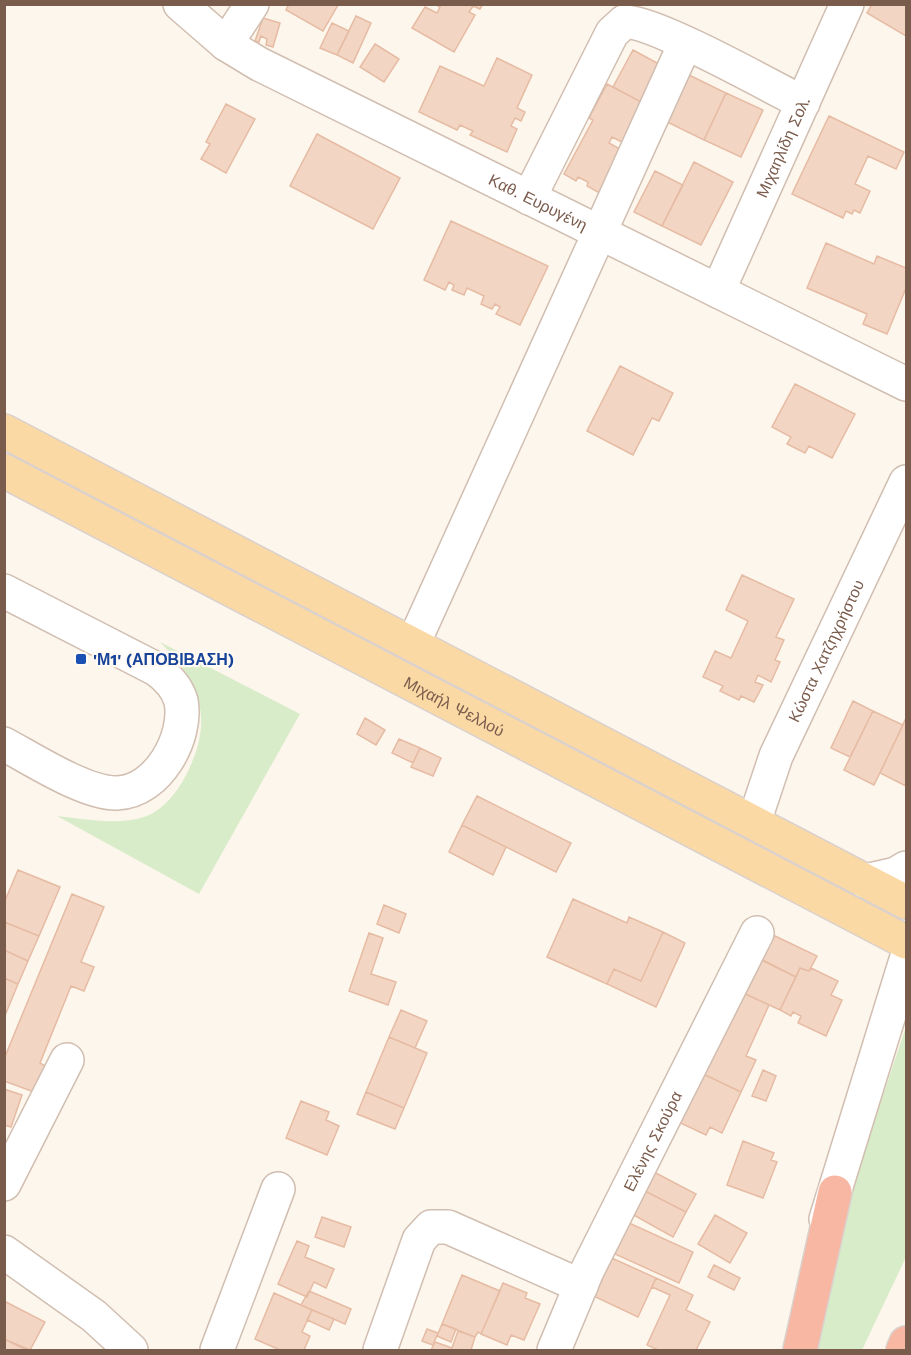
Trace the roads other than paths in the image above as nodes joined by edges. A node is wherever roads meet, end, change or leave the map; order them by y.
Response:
1 (180, 4) edge
2 (252, 4) edge
3 (848, 4) edge
4 (226, 44) junction
5 (685, 44) junction
6 (803, 103) junction
7 (529, 198) junction
8 (602, 232) junction
9 (718, 291) junction
10 (906, 384) edge
11 (4, 431) edge
12 (4, 471) edge
13 (906, 482) edge
14 (4, 591) edge
15 (413, 644) junction
16 (4, 744) edge
17 (754, 822) junction
18 (906, 868) edge
19 (865, 881) junction
20 (906, 902) edge
21 (757, 933) dead end
22 (906, 942) edge
23 (906, 960) edge
24 (67, 1060) dead end
25 (4, 1184) edge
26 (278, 1189) dead end
27 (836, 1192) junction
28 (4, 1252) edge
29 (581, 1286) junction
30 (906, 1343) edge
31 (131, 1350) edge
32 (217, 1350) edge
33 (380, 1350) edge
34 (554, 1350) edge
35 (783, 1350) edge
36 (800, 1350) edge
37 (903, 1350) edge

1 - 4 street, Καθ. Ευρυγένη
2 - 4 street
3 - 6 street, Μιχαηλίδη Σολ.
4 - 7 street, Καθ. Ευρυγένη
5 - 6 street
5 - 7 street
5 - 8 street
6 - 9 street, Μιχαηλίδη Σολ.
7 - 8 street, Καθ. Ευρυγένη
8 - 9 street, Καθ. Ευρυγένη
8 - 15 street
9 - 10 street, Καθ. Ευρυγένη
11 - 15 main road
12 - 22 main road, Μιχαήλ Ψελλού
13 - 17 street, Κώστα Χατζηχρήστου
14 - 16 street
15 - 17 main road
17 - 19 main road
18 - 19 street
19 - 20 main road
21 - 29 street, Ελένης Σκούρα
23 - 27 street
24 - 25 street
26 - 32 street
27 - 35 street
27 - 36 highway
28 - 31 street
29 - 33 street
29 - 34 street, Ελένης Σκούρα
30 - 37 highway

